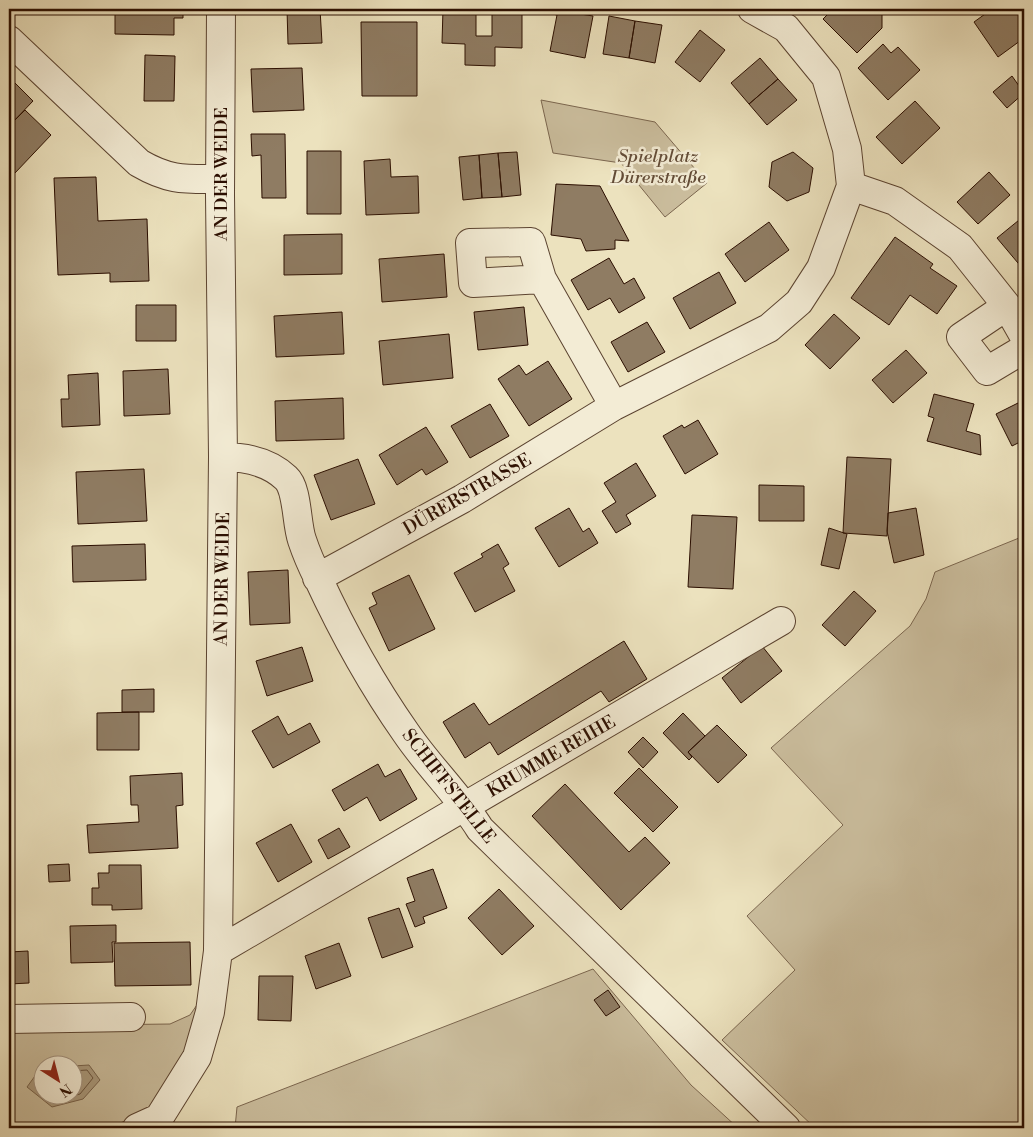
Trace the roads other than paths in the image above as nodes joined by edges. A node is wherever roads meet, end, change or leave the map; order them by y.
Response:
1 (221, 9) edge
2 (752, 9) edge
3 (9, 40) edge
4 (220, 179) junction
5 (851, 186) junction
6 (542, 279) dead end
7 (1007, 306) junction
8 (1024, 336) edge
9 (1024, 349) edge
10 (614, 406) junction
11 (223, 457) junction
12 (317, 578) junction
13 (781, 621) dead end
14 (466, 806) junction
15 (218, 951) junction
16 (131, 1017) dead end
17 (9, 1019) edge
18 (157, 1125) edge
19 (786, 1128) edge

1 - 4 street, AN DER WEIDE
2 - 5 street, DÜRERSTRASSE
3 - 4 street
4 - 11 street, AN DER WEIDE
5 - 7 street
5 - 10 street, DÜRERSTRASSE
6 - 10 street
7 - 8 street
7 - 9 street
10 - 12 street, DÜRERSTRASSE
11 - 12 street, SCHIFFSTELLE
11 - 15 street, AN DER WEIDE
12 - 14 street, SCHIFFSTELLE
13 - 14 street, KRUMME REIHE
14 - 15 street, KRUMME REIHE
14 - 19 street, SCHIFFSTELLE
15 - 18 street, AN DER WEIDE
16 - 17 street

